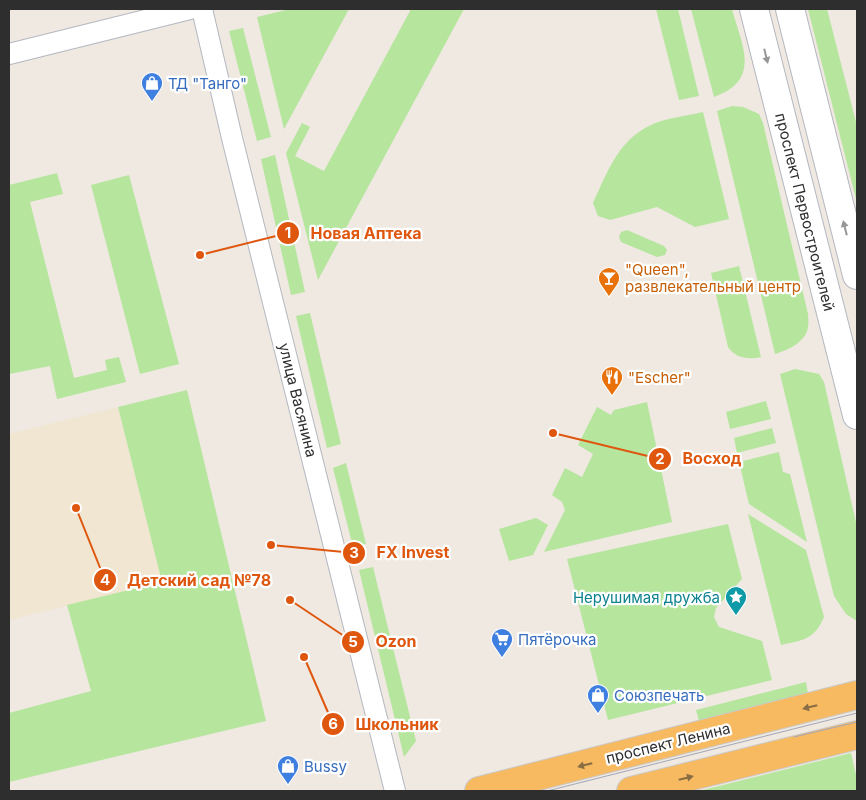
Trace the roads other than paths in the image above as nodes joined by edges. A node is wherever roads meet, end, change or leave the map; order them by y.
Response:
1 (190, 9) edge
2 (202, 9) edge
3 (754, 9) edge
4 (790, 9) edge
5 (9, 54) edge
6 (857, 275) edge
7 (849, 350) edge
8 (857, 415) edge
9 (857, 695) edge
10 (857, 735) edge
11 (395, 791) edge
12 (479, 791) edge
13 (631, 791) edge

1 - 5 street
2 - 11 street, улица Васянина
3 -> 7 main road, проспект Первостроителей
6 -> 4 main road
7 - 8 main road, проспект Первостроителей
9 -> 12 highway, проспект Ленина
13 -> 10 highway

